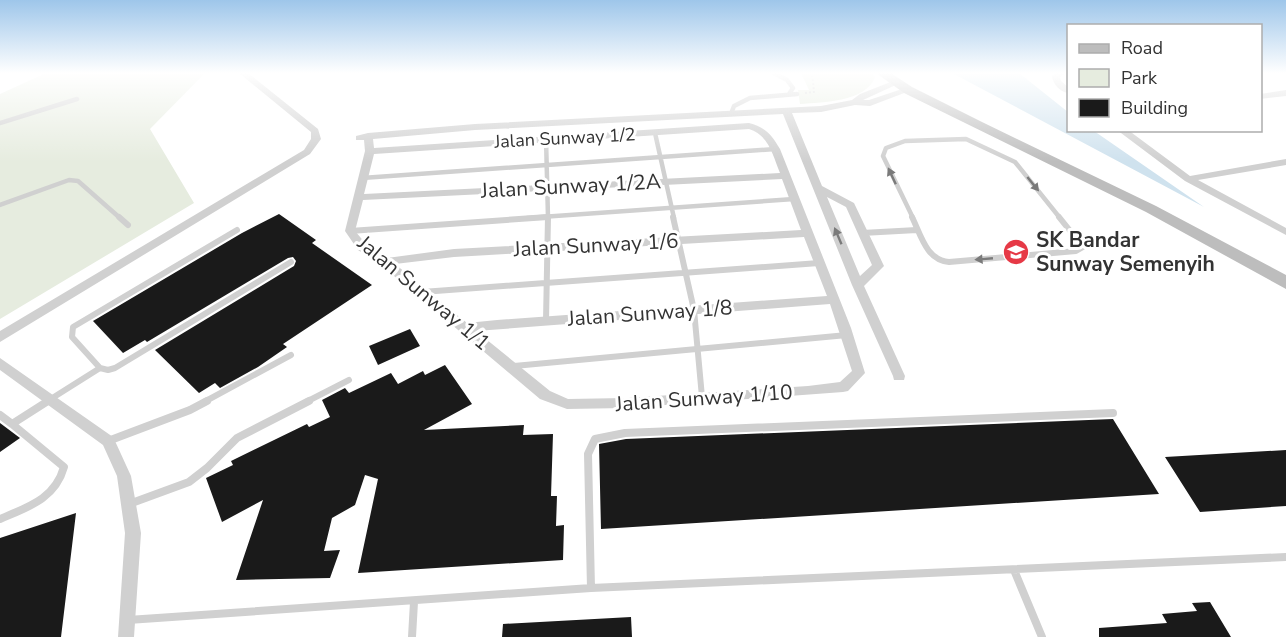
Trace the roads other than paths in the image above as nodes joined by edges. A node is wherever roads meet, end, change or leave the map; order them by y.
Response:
1 (65, 103) edge
2 (280, 103) edge
3 (741, 103) edge
4 (851, 103) edge
5 (936, 103) edge
6 (787, 112) junction
7 (731, 114) junction
8 (0, 123) edge
9 (1124, 132) edge
10 (655, 133) junction
11 (383, 134) junction
12 (546, 138) junction
13 (775, 149) junction
14 (370, 151) junction
15 (661, 158) junction
16 (1286, 162) edge
17 (547, 166) junction
18 (785, 176) junction
19 (362, 178) junction
20 (1188, 179) junction
21 (666, 182) junction
22 (547, 188) junction
23 (818, 188) junction
24 (357, 197) junction
25 (794, 200) junction
26 (0, 205) edge
27 (672, 208) junction
28 (548, 217) junction
29 (129, 225) dead end
30 (237, 230) dead end
31 (916, 230) junction
32 (350, 231) junction
33 (1286, 232) edge
34 (807, 233) junction
35 (861, 233) junction
36 (679, 240) junction
37 (549, 248) junction
38 (291, 262) dead end
39 (385, 262) junction
40 (819, 262) junction
41 (685, 270) junction
42 (1286, 283) edge
43 (547, 285) junction
44 (858, 285) junction
45 (420, 292) junction
46 (834, 300) junction
47 (694, 310) junction
48 (546, 321) junction
49 (466, 328) junction
50 (848, 335) junction
51 (0, 337) edge
52 (697, 349) junction
53 (291, 355) dead end
54 (0, 363) edge
55 (512, 366) junction
56 (100, 368) junction
57 (899, 376) dead end
58 (349, 380) dead end
59 (545, 394) joint
60 (702, 397) junction
61 (51, 398) junction
62 (1113, 413) dead end
63 (0, 415) edge
64 (12, 424) junction
65 (108, 441) junction
66 (129, 504) junction
67 (0, 519) edge
68 (1286, 557) edge
69 (1014, 570) junction
70 (591, 588) junction
71 (414, 602) junction
72 (127, 620) junction
73 (126, 637) edge
74 (412, 637) edge
75 (1042, 637) edge

1 - 8 lane
2 - 51 street
3 - 7 lane
4 - 6 street
5 - 42 street
6 - 7 street
6 - 23 street
7 - 11 street
9 - 20 street
10 - 12 street, Jalan Sunway 1/2
10 - 13 street, Jalan Sunway 1/2
10 - 15 lane
11 - 14 street
11 - 14 street, Jalan Sunway 1/1
12 - 14 street, Jalan Sunway 1/2
12 - 17 lane
13 - 15 lane
13 - 18 street
14 - 19 street, Jalan Sunway 1/1
15 - 17 lane
15 - 21 lane
16 - 20 street
17 - 19 lane
17 - 22 lane
18 - 21 street, Jalan Sunway 1/2A
18 - 25 street
19 - 24 street, Jalan Sunway 1/1
20 - 33 street
21 - 22 street, Jalan Sunway 1/2A
21 - 27 lane
22 - 24 street, Jalan Sunway 1/2A
22 - 28 lane
23 - 35 street
44 -> 23 street
24 - 32 street, Jalan Sunway 1/1
25 - 27 lane
25 - 34 street
26 - 29 lane
27 - 28 lane
27 - 36 lane
28 - 32 lane
28 - 37 lane
30 - 56 lane
31 -> 31 lane
31 - 35 lane
32 - 39 street, Jalan Sunway 1/1
34 - 36 street, Jalan Sunway 1/6
34 - 40 street
35 - 44 street
36 - 37 street, Jalan Sunway 1/6
36 - 41 lane
37 - 39 street, Jalan Sunway 1/6
37 - 43 lane
38 - 56 lane
39 - 45 street, Jalan Sunway 1/1
40 - 41 lane
40 - 46 street
41 - 43 lane
41 - 47 lane
43 - 45 lane
43 - 48 lane
44 - 57 street
45 - 49 street, Jalan Sunway 1/1
46 - 47 street, Jalan Sunway 1/8
46 - 50 street
47 - 48 street, Jalan Sunway 1/8
47 - 52 lane
48 - 49 street, Jalan Sunway 1/8
49 - 55 street, Jalan Sunway 1/1
50 - 52 lane
50 - 60 street, Jalan Sunway 1/10
52 - 55 lane
52 - 60 lane
53 - 65 lane
54 - 61 street
55 - 59 street, Jalan Sunway 1/1
56 - 61 lane
58 - 66 lane
59 - 60 street, Jalan Sunway 1/10
61 - 64 lane
61 - 65 street
62 - 70 lane
63 - 64 lane
64 - 67 lane
65 - 66 street
66 - 72 street
68 - 69 lane
69 - 70 lane
69 - 75 lane
70 - 71 lane
71 - 72 lane
71 - 74 lane
72 - 73 street

